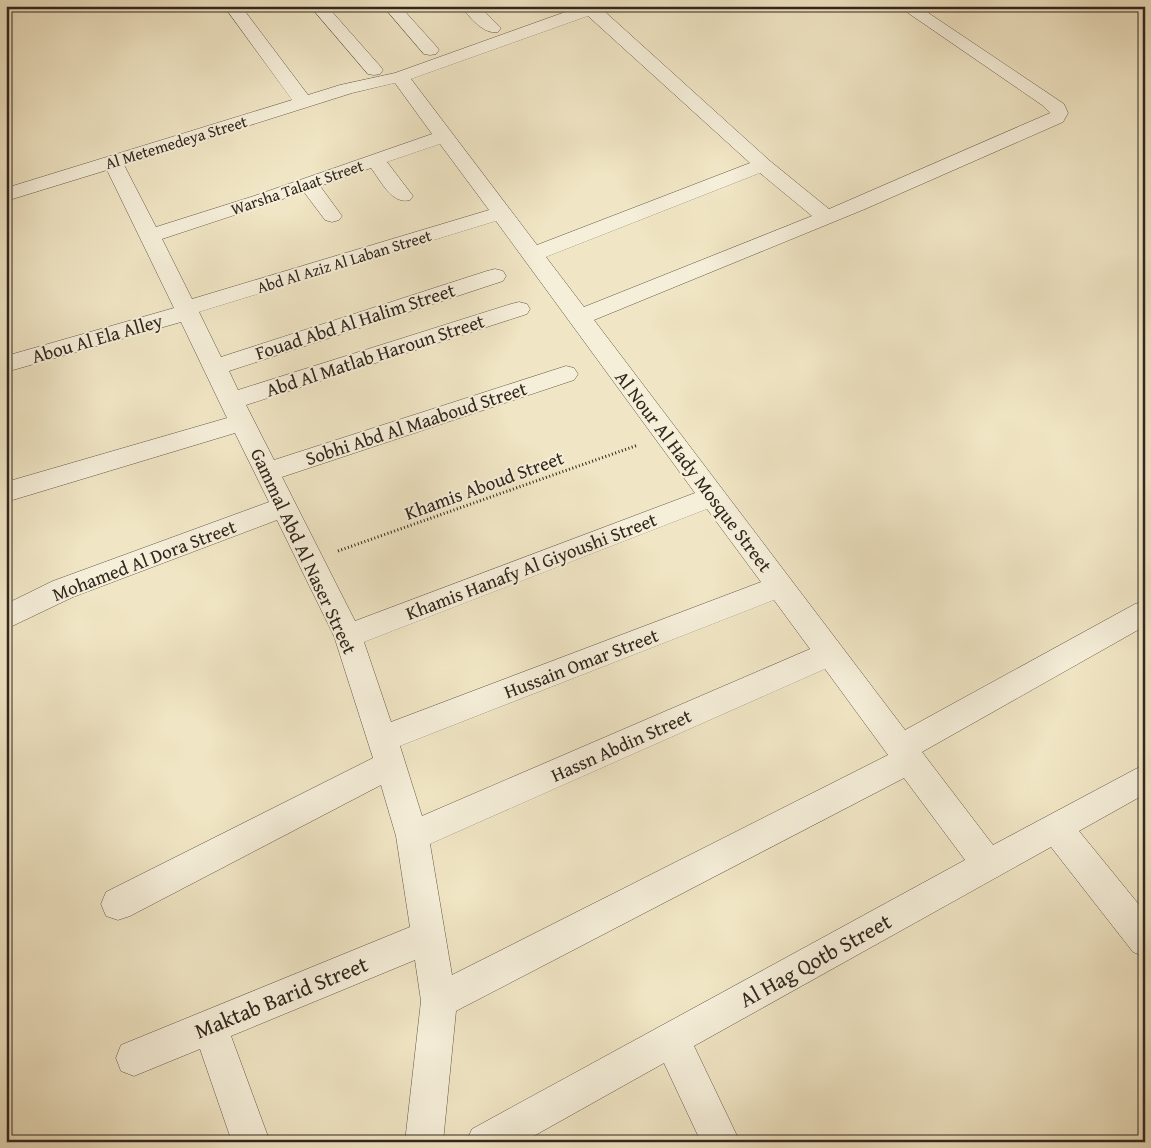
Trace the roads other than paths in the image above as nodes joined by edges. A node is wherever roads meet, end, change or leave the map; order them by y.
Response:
1 (232, 6) edge
2 (318, 6) edge
3 (391, 6) edge
4 (469, 6) edge
5 (552, 6) edge
6 (906, 6) edge
7 (595, 8) edge
8 (492, 28) junction
9 (430, 50) junction
10 (374, 70) junction
11 (400, 77) junction
12 (347, 89) junction
13 (303, 102) junction
14 (444, 136) junction
15 (375, 160) junction
16 (113, 162) junction
17 (763, 165) junction
18 (308, 183) junction
19 (6, 195) edge
20 (403, 196) dead end
21 (502, 213) junction
22 (332, 216) dead end
23 (826, 217) junction
24 (150, 236) junction
25 (533, 254) junction
26 (495, 276) dead end
27 (519, 309) dead end
28 (187, 310) junction
29 (580, 317) junction
30 (6, 364) edge
31 (215, 367) junction
32 (566, 374) dead end
33 (237, 411) junction
34 (267, 472) junction
35 (6, 492) edge
36 (714, 496) junction
37 (284, 507) junction
38 (780, 586) junction
39 (1145, 612) edge
40 (6, 618) edge
41 (348, 636) junction
42 (831, 653) junction
43 (386, 752) junction
44 (905, 753) junction
45 (1145, 778) edge
46 (1056, 827) junction
47 (412, 836) junction
48 (988, 865) junction
49 (118, 904) dead end
50 (428, 937) junction
51 (1145, 940) edge
52 (439, 1001) junction
53 (210, 1027) junction
54 (671, 1039) junction
55 (134, 1058) dead end
56 (251, 1142) edge
57 (424, 1142) edge
58 (485, 1142) edge
59 (721, 1142) edge

1 - 13 street
2 - 10 street
3 - 9 street
4 - 8 street
5 - 8 street
6 - 23 street
7 - 11 street
7 - 17 street
8 - 9 street
9 - 10 street
10 - 12 street
11 - 12 street
11 - 14 street, Al Nour Al Hady Mosque Street
12 - 13 street, Al Metemedeya Street
13 - 16 street, Al Metemedeya Street
14 - 15 street, Warsha Talaat Street
14 - 21 street, Al Nour Al Hady Mosque Street
15 - 18 street, Warsha Talaat Street
15 - 20 street
16 - 19 street, Al Metemedeya Street
16 - 24 street, Gammal Abd Al Naser Street
17 - 23 street
17 - 25 street
18 - 22 street
18 - 24 street, Warsha Talaat Street
21 - 25 street, Al Nour Al Hady Mosque Street
21 - 28 street, Abd Al Aziz Al Laban Street
23 - 29 street
24 - 28 street, Gammal Abd Al Naser Street
25 - 29 street, Al Nour Al Hady Mosque Street
26 - 31 street, Fouad Abd Al Halim Street
27 - 33 street, Abd Al Matlab Haroun Street
28 - 30 street, Abou Al Ela Alley
28 - 31 street, Gammal Abd Al Naser Street
29 - 36 street, Al Nour Al Hady Mosque Street
31 - 33 street, Gammal Abd Al Naser Street
32 - 34 street, Sobhi Abd Al Maaboud Street
33 - 34 street, Gammal Abd Al Naser Street
33 - 35 street, Abd Al Matlab Haroun Street
34 - 37 street, Gammal Abd Al Naser Street
36 - 38 street, Al Nour Al Hady Mosque Street
36 - 41 street, Khamis Hanafy Al Giyoushi Street
37 - 40 street, Mohamed Al Dora Street
37 - 41 street, Gammal Abd Al Naser Street
38 - 42 street, Al Nour Al Hady Mosque Street
38 - 43 street, Hussain Omar Street
39 - 44 street
41 - 43 street, Gammal Abd Al Naser Street
42 - 44 street, Al Nour Al Hady Mosque Street
42 - 47 street, Hassn Abdin Street
43 - 47 street, Gammal Abd Al Naser Street
43 - 49 street, Hussain Omar Street
44 - 48 street, Al Nour Al Hady Mosque Street
44 - 52 street
45 - 46 street, Al Hag Qotb Street
46 - 48 street, Al Hag Qotb Street
46 - 51 street
47 - 50 street, Gammal Abd Al Naser Street
48 - 54 street, Al Hag Qotb Street
50 - 52 street, Gammal Abd Al Naser Street
50 - 53 street, Maktab Barid Street
52 - 57 street, Gammal Abd Al Naser Street
53 - 55 street, Maktab Barid Street
53 - 56 street
54 - 58 street, Al Hag Qotb Street
54 - 59 street

